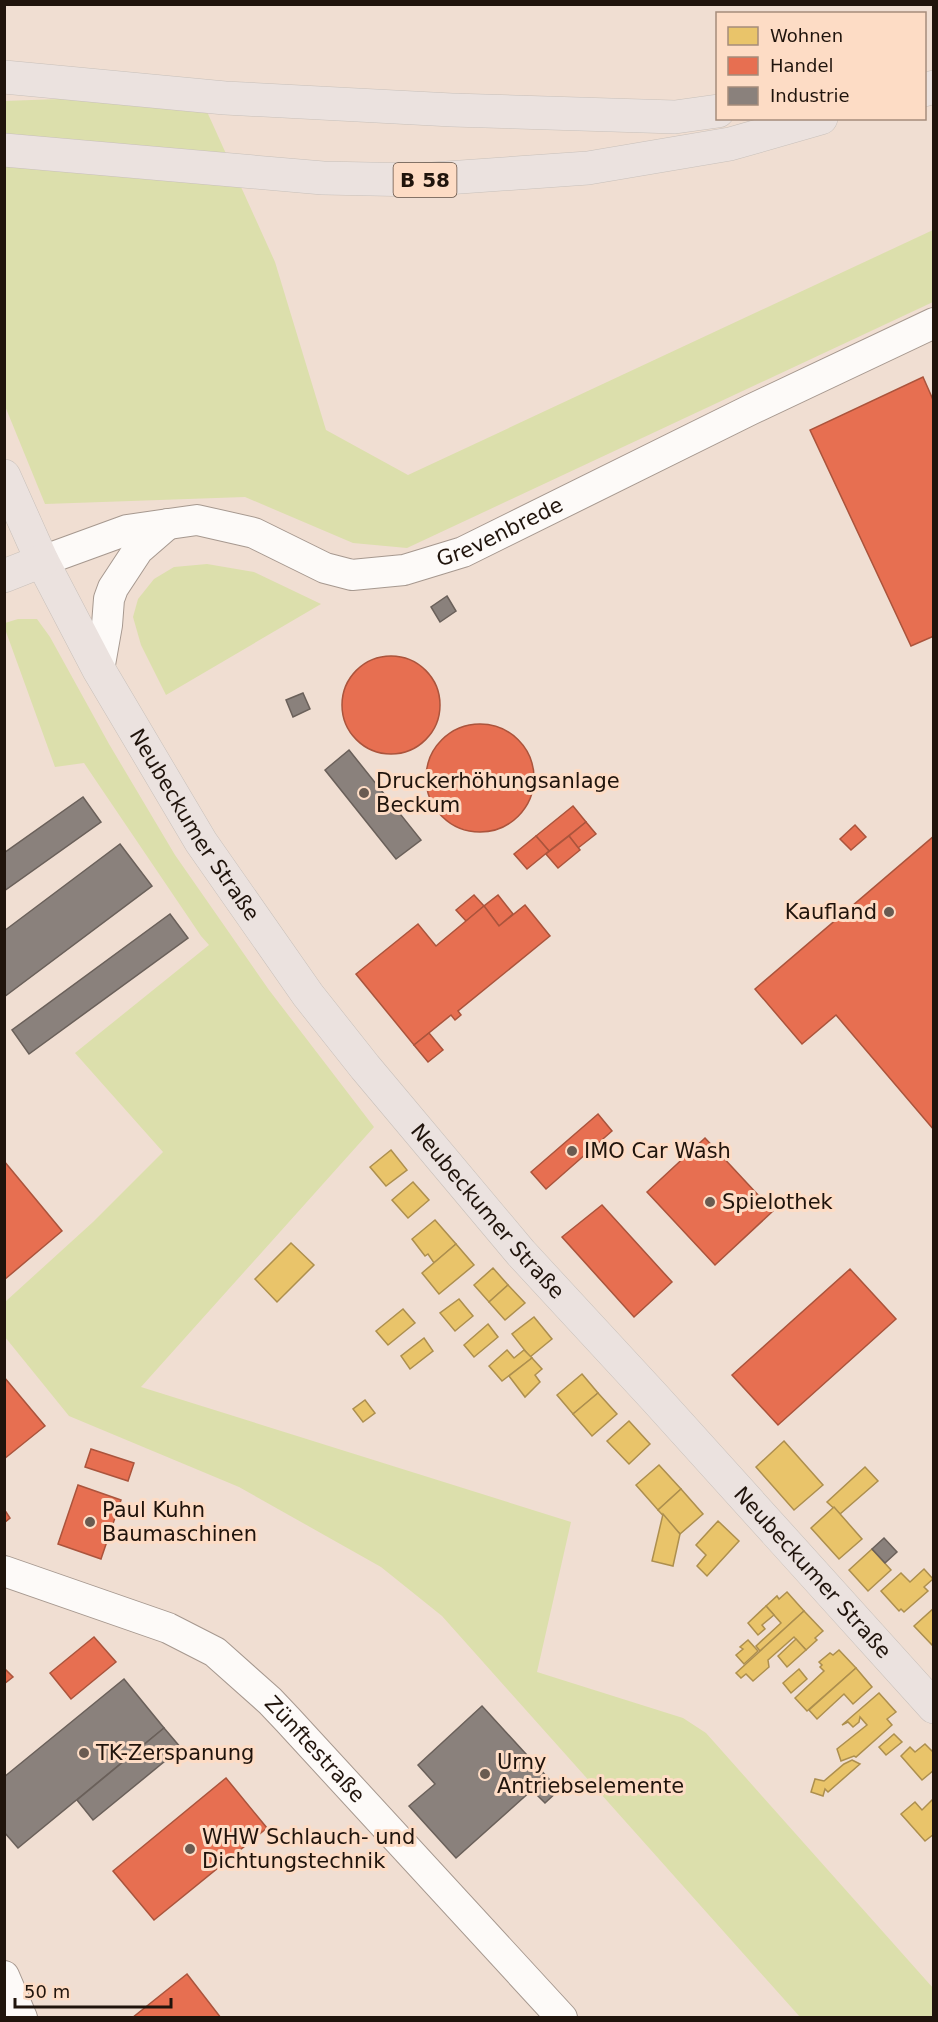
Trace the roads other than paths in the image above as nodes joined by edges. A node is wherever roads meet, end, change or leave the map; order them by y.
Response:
1 (4, 77) edge
2 (716, 111) edge
3 (814, 120) edge
4 (4, 150) edge
5 (933, 323) edge
6 (4, 476) edge
7 (168, 524) junction
8 (42, 561) junction
9 (4, 576) edge
10 (99, 670) junction
11 (4, 1571) edge
12 (933, 1707) edge
13 (4, 1976) edge
14 (22, 2018) edge
15 (562, 2018) edge

1 - 2 main road
3 - 4 main road, B 58
5 - 7 street, Grevenbrede
6 - 8 main road, Neubeckumer Straße
7 - 8 street, Grevenbrede
7 - 10 street
8 - 9 main road
8 - 10 main road, Neubeckumer Straße
10 - 12 main road, Neubeckumer Straße
11 - 15 street, Zünftestraße
13 - 14 street

